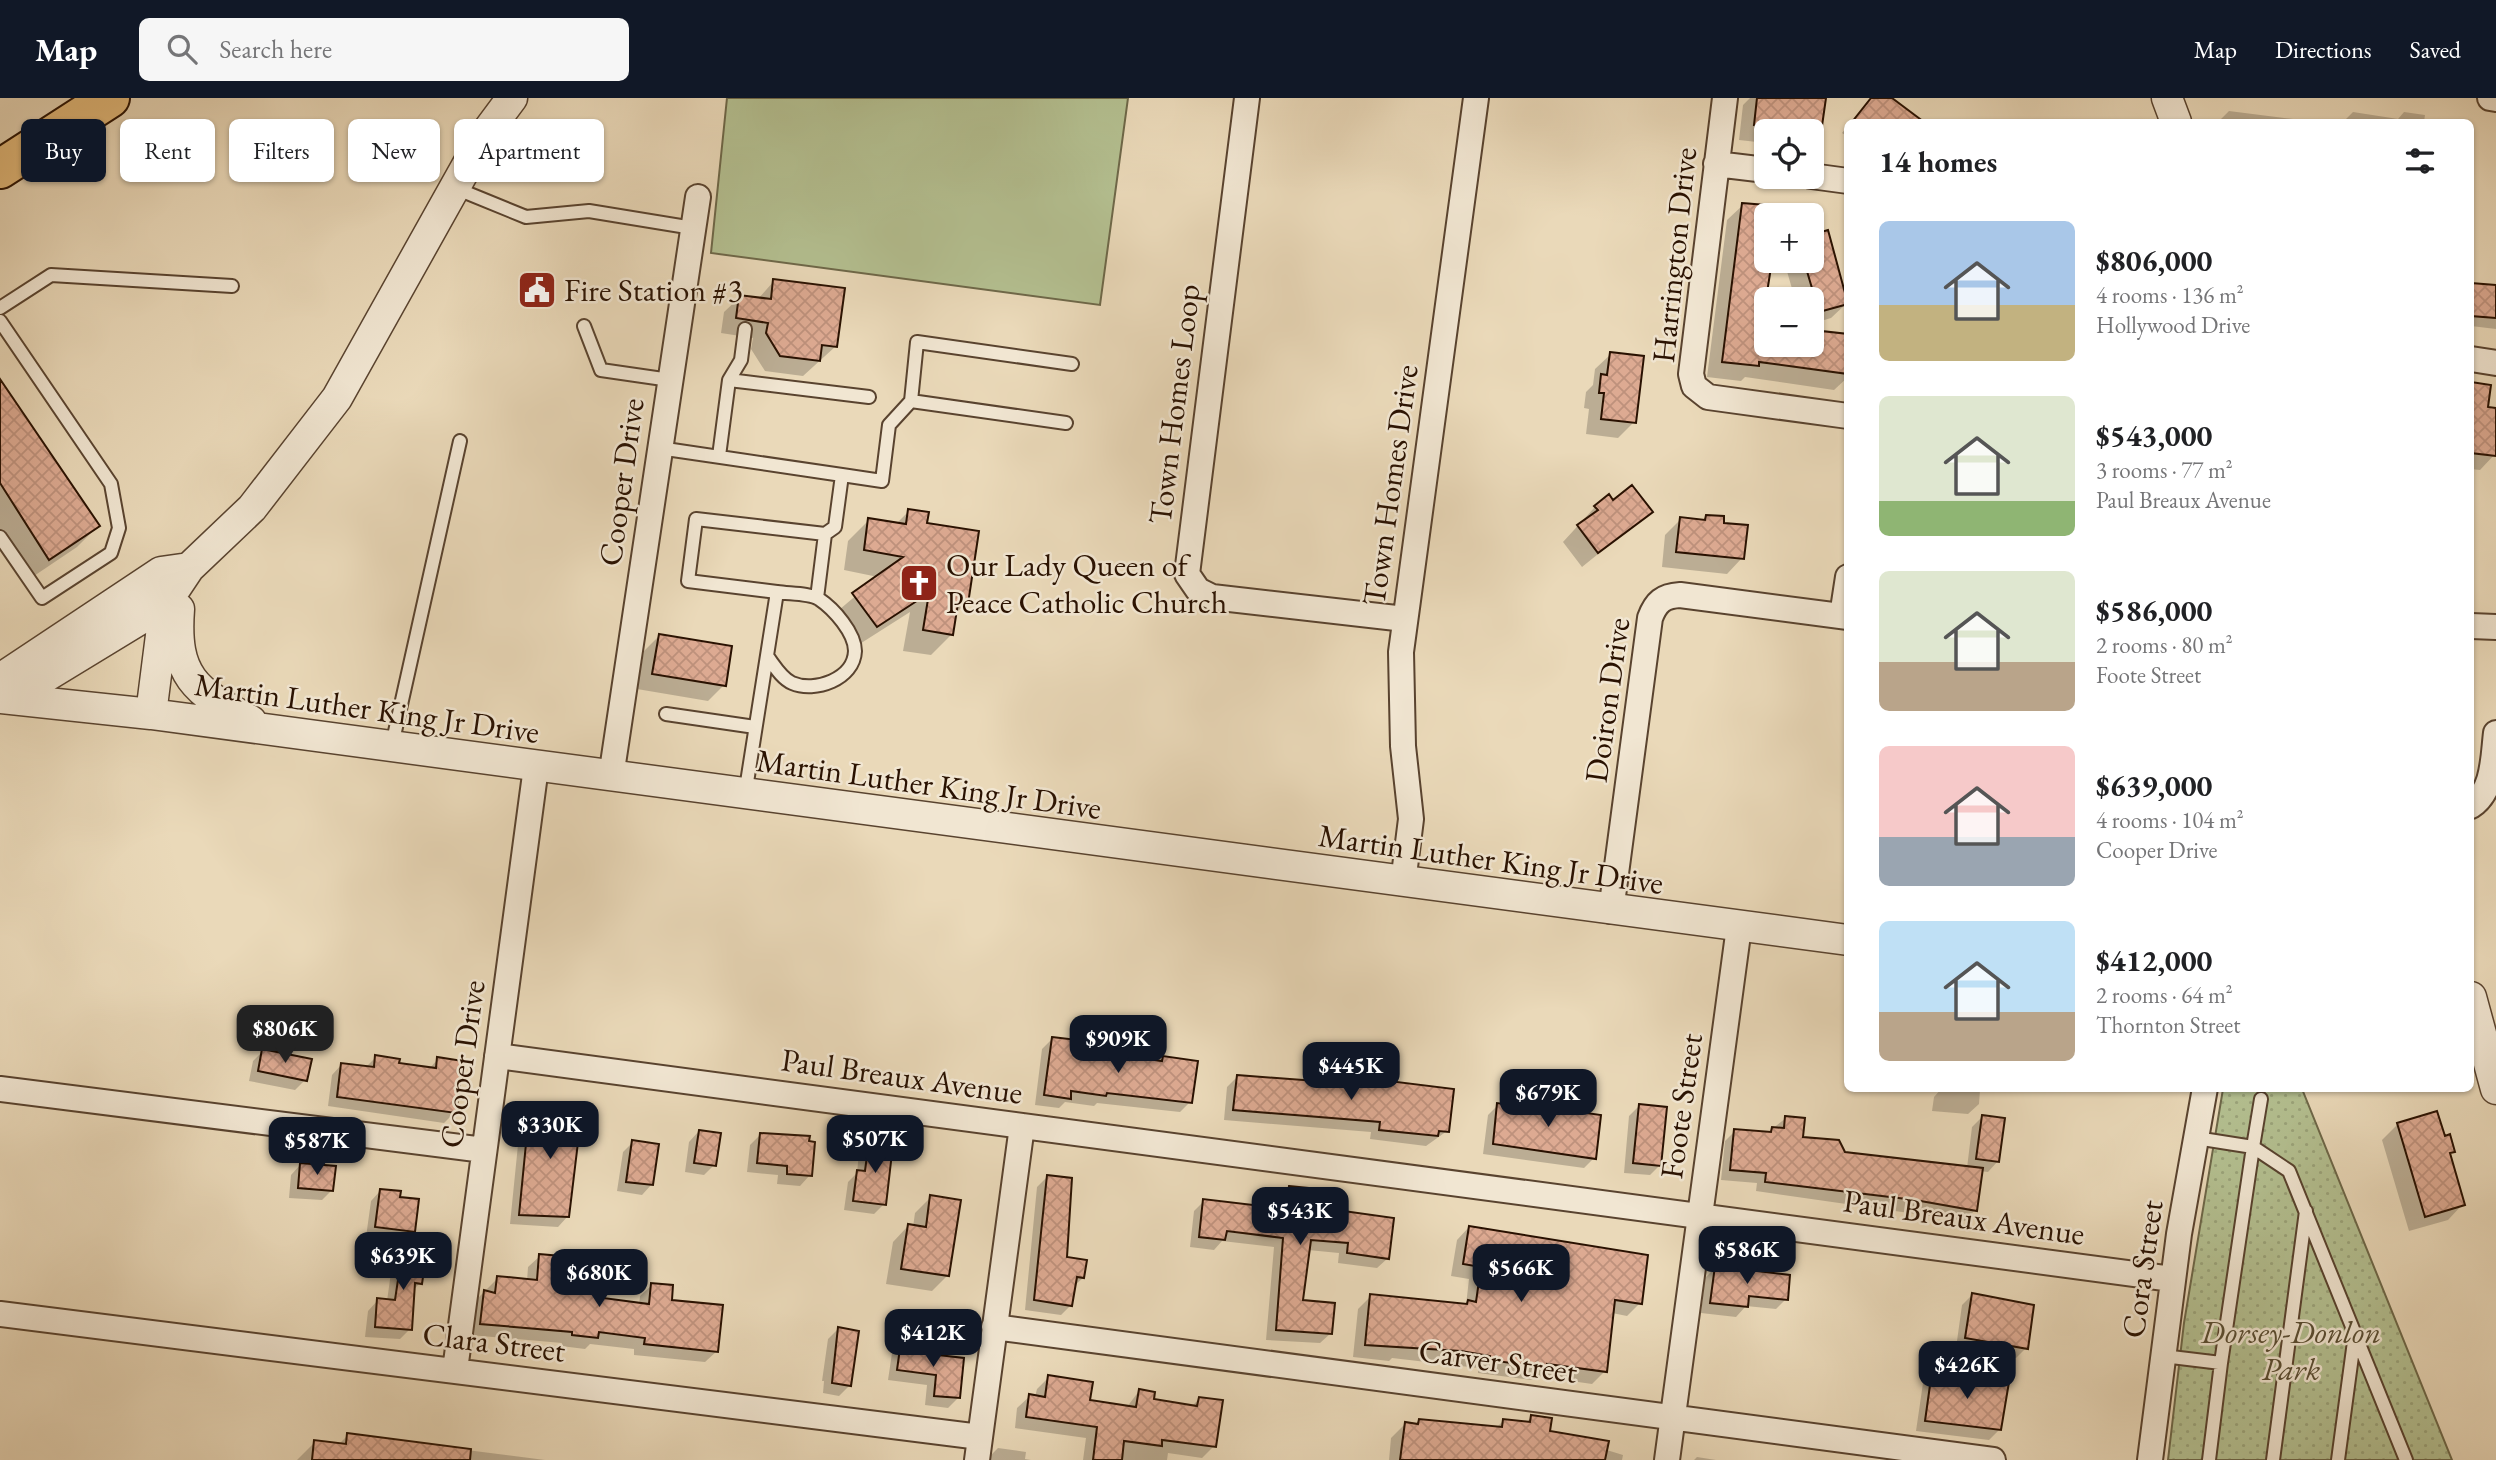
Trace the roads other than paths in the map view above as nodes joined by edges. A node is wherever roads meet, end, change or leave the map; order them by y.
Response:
1 (110, 98) edge
2 (512, 98) edge
3 (1247, 98) edge
4 (1476, 98) edge
5 (1726, 98) edge
6 (2167, 98) edge
7 (2490, 98) edge
8 (2496, 99) edge
9 (2175, 119) edge
10 (1716, 164) junction
11 (0, 169) edge
12 (1754, 169) edge
13 (1824, 178) edge
14 (1844, 180) edge
15 (455, 188) junction
16 (698, 197) dead end
17 (693, 228) junction
18 (232, 286) dead end
19 (0, 308) edge
20 (0, 321) edge
21 (584, 326) dead end
22 (745, 329) dead end
23 (2474, 359) edge
24 (2496, 363) edge
25 (1072, 364) dead end
26 (670, 380) junction
27 (729, 380) junction
28 (869, 397) dead end
29 (911, 401) junction
30 (1844, 415) edge
31 (1066, 423) dead end
32 (460, 441) dead end
33 (659, 448) junction
34 (719, 456) junction
35 (842, 475) junction
36 (825, 534) junction
37 (0, 537) edge
38 (189, 568) junction
39 (777, 592) junction
40 (817, 598) junction
41 (165, 604) junction
42 (1844, 617) edge
43 (1405, 619) junction
44 (2474, 626) edge
45 (2496, 627) edge
46 (767, 656) junction
47 (3, 692) edge
48 (151, 713) junction
49 (666, 714) dead end
50 (755, 727) junction
51 (268, 730) junction
52 (2496, 733) edge
53 (392, 747) junction
54 (536, 767) junction
55 (611, 777) junction
56 (745, 795) junction
57 (2474, 803) edge
58 (1403, 883) junction
59 (1612, 911) junction
60 (1739, 927) junction
61 (1844, 940) edge
62 (2479, 1013) edge
63 (497, 1056) junction
64 (0, 1089) edge
65 (2496, 1089) edge
66 (2204, 1092) edge
67 (2262, 1099) dead end
68 (1022, 1126) junction
69 (2196, 1138) junction
70 (2253, 1147) junction
71 (484, 1150) junction
72 (2306, 1211) junction
73 (1700, 1215) junction
74 (2172, 1279) junction
75 (0, 1314) edge
76 (994, 1327) junction
77 (2355, 1333) junction
78 (2163, 1356) junction
79 (2221, 1363) junction
80 (455, 1370) junction
81 (1673, 1418) junction
82 (978, 1448) edge
83 (1667, 1460) edge
84 (1993, 1460) edge
85 (2150, 1460) edge
86 (2209, 1460) edge
87 (2273, 1460) edge
88 (2338, 1460) edge
89 (2406, 1460) edge

1 - 11 highway
2 - 15 street
3 - 43 street, Town Homes Loop
4 - 43 street, Town Homes Drive
5 - 10 street, Harrington Drive
6 - 9 street
7 - 8 street
10 - 12 street
10 - 30 street, Harrington Drive
13 - 14 street
15 - 17 lane
15 - 38 street
16 - 17 street, Cooper Drive
17 - 26 street, Cooper Drive
18 - 19 lane
20 - 37 lane
21 - 26 lane
22 - 27 lane
23 - 24 street
25 - 29 lane
26 - 33 street, Cooper Drive
27 - 28 lane
27 - 34 lane
29 - 31 lane
29 - 35 lane
32 - 53 lane
33 - 34 lane
33 - 55 street, Cooper Drive
34 - 35 lane
35 - 36 lane
36 - 39 lane
36 - 40 lane
38 - 41 street
38 - 47 street
38 - 51 street
39 - 40 lane
39 - 46 lane
40 - 46 lane
41 - 47 street
41 - 48 street
42 - 59 street, Doiron Drive
43 - 58 street, Town Homes Drive
44 - 45 street
46 - 50 lane
47 - 48 street, Martin Luther King Jr Drive
48 - 51 street, Martin Luther King Jr Drive
49 - 50 lane
50 - 56 lane
51 - 53 street, Martin Luther King Jr Drive
52 - 57 street
53 - 54 street, Martin Luther King Jr Drive
54 - 55 street, Martin Luther King Jr Drive
54 - 63 street, Cooper Drive
55 - 56 street, Martin Luther King Jr Drive
56 - 58 street, Martin Luther King Jr Drive
58 - 59 street, Martin Luther King Jr Drive
59 - 60 street, Martin Luther King Jr Drive
60 - 61 street, Martin Luther King Jr Drive
60 - 73 street, Foote Street
62 - 65 street
63 - 68 street, Paul Breaux Avenue
63 - 71 street, Cooper Drive
64 - 71 street
66 - 69 street, Cora Street
67 - 70 lane
68 - 73 street, Paul Breaux Avenue
68 - 76 street
69 - 70 lane
69 - 74 street, Cora Street
70 - 72 lane
70 - 79 lane
71 - 80 street, Cooper Drive
72 - 77 lane
72 - 87 lane
73 - 74 street, Paul Breaux Avenue
73 - 81 street, Foote Street
74 - 78 street, Cora Street
75 - 80 street, Clara Street
76 - 81 street, Carver Street
76 - 82 street
77 - 88 lane
77 - 89 lane
78 - 79 lane
78 - 85 street, Cora Street
79 - 86 lane
80 - 82 street, Clara Street
81 - 83 street, Foote Street
81 - 84 street, Carver Street

